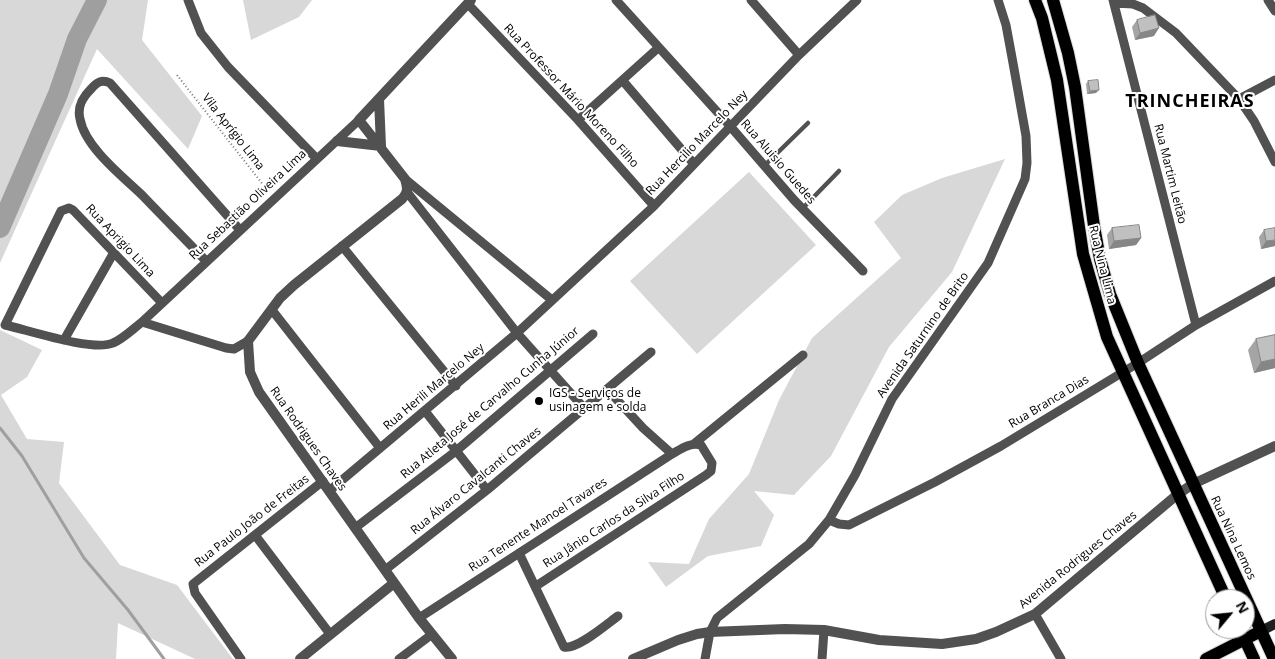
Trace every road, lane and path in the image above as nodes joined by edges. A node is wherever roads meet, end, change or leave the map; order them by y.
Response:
1 (188, 0) edge
2 (616, 0) edge
3 (751, 0) edge
4 (857, 0) edge
5 (998, 0) edge
6 (1035, 0) edge
7 (1053, 0) edge
8 (1268, 0) edge
9 (1113, 1) edge
10 (470, 2) edge
11 (1275, 11) edge
12 (658, 48) junction
13 (799, 55) junction
14 (177, 75) dead end
15 (1275, 80) edge
16 (623, 81) junction
17 (1239, 98) junction
18 (379, 99) junction
19 (360, 120) junction
20 (578, 120) junction
21 (808, 123) dead end
22 (730, 126) junction
23 (337, 142) junction
24 (381, 146) junction
25 (318, 159) junction
26 (1275, 162) edge
27 (694, 164) junction
28 (764, 166) junction
29 (839, 171) dead end
30 (405, 179) junction
31 (408, 192) junction
32 (275, 200) junction
33 (654, 206) junction
34 (802, 209) junction
35 (240, 230) junction
36 (342, 246) junction
37 (114, 254) junction
38 (206, 260) junction
39 (863, 271) dead end
40 (1275, 281) edge
41 (552, 300) junction
42 (162, 303) junction
43 (272, 310) junction
44 (142, 322) junction
45 (5, 325) joint
46 (1196, 325) junction
47 (517, 333) junction
48 (593, 334) dead end
49 (64, 340) junction
50 (248, 341) junction
51 (651, 352) dead end
52 (803, 355) dead end
53 (1138, 363) junction
54 (551, 370) junction
55 (1122, 372) junction
56 (456, 386) junction
57 (607, 389) junction
58 (584, 408) junction
59 (426, 412) junction
60 (695, 443) junction
61 (1275, 446) edge
62 (380, 448) junction
63 (456, 451) junction
64 (672, 454) junction
65 (323, 481) junction
66 (1193, 484) junction
67 (487, 490) junction
68 (329, 491) junction
69 (1178, 494) junction
70 (830, 520) junction
71 (355, 528) junction
72 (255, 535) junction
73 (519, 552) junction
74 (385, 570) junction
75 (394, 583) junction
76 (536, 586) junction
77 (1221, 589) edge
78 (1035, 614) junction
79 (618, 616) dead end
80 (418, 618) junction
81 (1275, 624) edge
82 (824, 630) junction
83 (1261, 631) junction
84 (710, 632) junction
85 (1255, 632) edge
86 (330, 634) junction
87 (431, 635) junction
88 (1235, 639) edge
89 (1244, 639) edge
90 (241, 659) edge
91 (300, 659) edge
92 (399, 659) edge
93 (452, 659) edge
94 (633, 659) edge
95 (705, 659) edge
96 (822, 659) edge
97 (1061, 659) edge
98 (1206, 659) edge
99 (1254, 659) edge
100 (1274, 659) edge

1 - 25 street
2 - 12 street, Rua Aluisio Guedes
3 - 13 street
4 - 13 street, Rua Hercilio Marcelo Ney
5 - 70 street, Avenida Saturnino de Brito
6 - 55 main road, Rua Nina Lima
7 - 53 main road, Rua Nina Lima
8 - 11 street
9 - 17 street
9 - 46 street, Rua Martim Leitão
10 - 18 street, Rua Sebastião Oliveira Lima
10 - 20 street, Rua Professor Mário Moreno Filho
12 - 16 street
12 - 22 street, Rua Aluisio Guedes
13 - 22 street, Rua Hercilio Marcelo Ney
14 - 32 path, Vila Aprígio Lima
15 - 17 street
16 - 20 street
16 - 27 street
17 - 26 street
18 - 19 street, Rua Sebastião Oliveira Lima
18 - 24 street
19 - 23 street, Rua Sebastião Oliveira Lima
19 - 24 street
20 - 33 street, Rua Professor Mário Moreno Filho
21 - 28 lane
22 - 27 street, Rua Hercilio Marcelo Ney
22 - 28 street, Rua Aluisio Guedes
23 - 24 street
23 - 25 street, Rua Sebastião Oliveira Lima
24 - 30 street
25 - 32 street, Rua Sebastião Oliveira Lima
27 - 33 street, Rua Hercilio Marcelo Ney
28 - 34 street, Rua Aluisio Guedes
29 - 34 lane
30 - 31 street
30 - 41 street
31 - 36 street
31 - 47 street
32 - 35 street, Rua Sebastião Oliveira Lima
33 - 41 street, Rua Hercilio Marcelo Ney
34 - 39 street, Rua Aluisio Guedes
35 - 38 street, Rua Sebastião Oliveira Lima
35 - 38 street
36 - 43 street
36 - 56 street
37 - 42 street, Rua Aprigio Lima
37 - 45 street, Rua Aprigio Lima
37 - 49 street
38 - 42 street, Rua Sebastião Oliveira Lima
40 - 46 street, Rua Branca Dias
41 - 47 street, Rua Herili Marcelo Ney
42 - 44 street, Rua Sebastião Oliveira Lima
43 - 50 street
43 - 62 street
44 - 49 street, Rua Sebastião Oliveira Lima
44 - 50 street
45 - 49 street, Rua Sebastião Oliveira Lima
46 - 53 street, Rua Branca Dias
47 - 54 street
47 - 56 street, Rua Herili Marcelo Ney
48 - 54 street, Rua Atleta José de Carvalho Cunha Júnior
50 - 65 street, Rua Rodrigues Chaves
51 - 57 street, Rua Álvaro Cavalcanti Chaves
52 - 60 street
53 - 55 street, Rua Branca Dias
53 - 66 main road, Rua Nina Lima
54 - 58 street
54 - 63 street, Rua Atleta José de Carvalho Cunha Júnior
55 - 69 main road, Rua Nina Lima
55 - 70 street, Rua Branca Dias
56 - 59 street, Rua Herili Marcelo Ney
57 - 58 street, Rua Álvaro Cavalcanti Chaves
57 - 64 street
58 - 67 street, Rua Álvaro Cavalcanti Chaves
59 - 62 street, Rua Herili Marcelo Ney
59 - 63 street
60 - 64 street, Rua Tenente Manoel Tavares
60 - 76 street, Rua Jânio Carlos da Silva Filho
61 - 66 street
62 - 68 street, Rua Herili Marcelo Ney
63 - 67 street
63 - 71 street, Rua Atleta José de Carvalho Cunha Júnior
64 - 73 street, Rua Tenente Manoel Tavares
65 - 68 street, Rua Rodrigues Chaves
65 - 72 street, Rua Paulo João de Freitas
66 - 69 street, Avenida Rodrigues Chaves
66 - 83 main road, Rua Nina Lemos
67 - 74 street, Rua Álvaro Cavalcanti Chaves
68 - 71 street, Rua Rodrigues Chaves
69 - 77 main road
69 - 78 street, Avenida Rodrigues Chaves
70 - 84 street, Avenida Saturnino de Brito
71 - 74 street, Rua Rodrigues Chaves
72 - 86 street
72 - 90 street, Rua Paulo João de Freitas
73 - 76 street
73 - 80 street, Rua Tenente Manoel Tavares
74 - 75 street, Rua Rodrigues Chaves
75 - 80 street, Rua Rodrigues Chaves
75 - 86 street
76 - 79 street
78 - 82 street, Avenida Rodrigues Chaves
78 - 97 street
80 - 87 street, Rua Rodrigues Chaves
81 - 83 main road
82 - 84 street, Avenida Rodrigues Chaves
82 - 96 street
83 - 85 main road
83 - 100 main road, Rua Nina Lemos
84 - 94 street, Avenida Rodrigues Chaves
84 - 95 street, Avenida Saturnino de Brito
86 - 91 street
87 - 92 street
87 - 93 street
88 - 98 main road
89 - 99 main road

